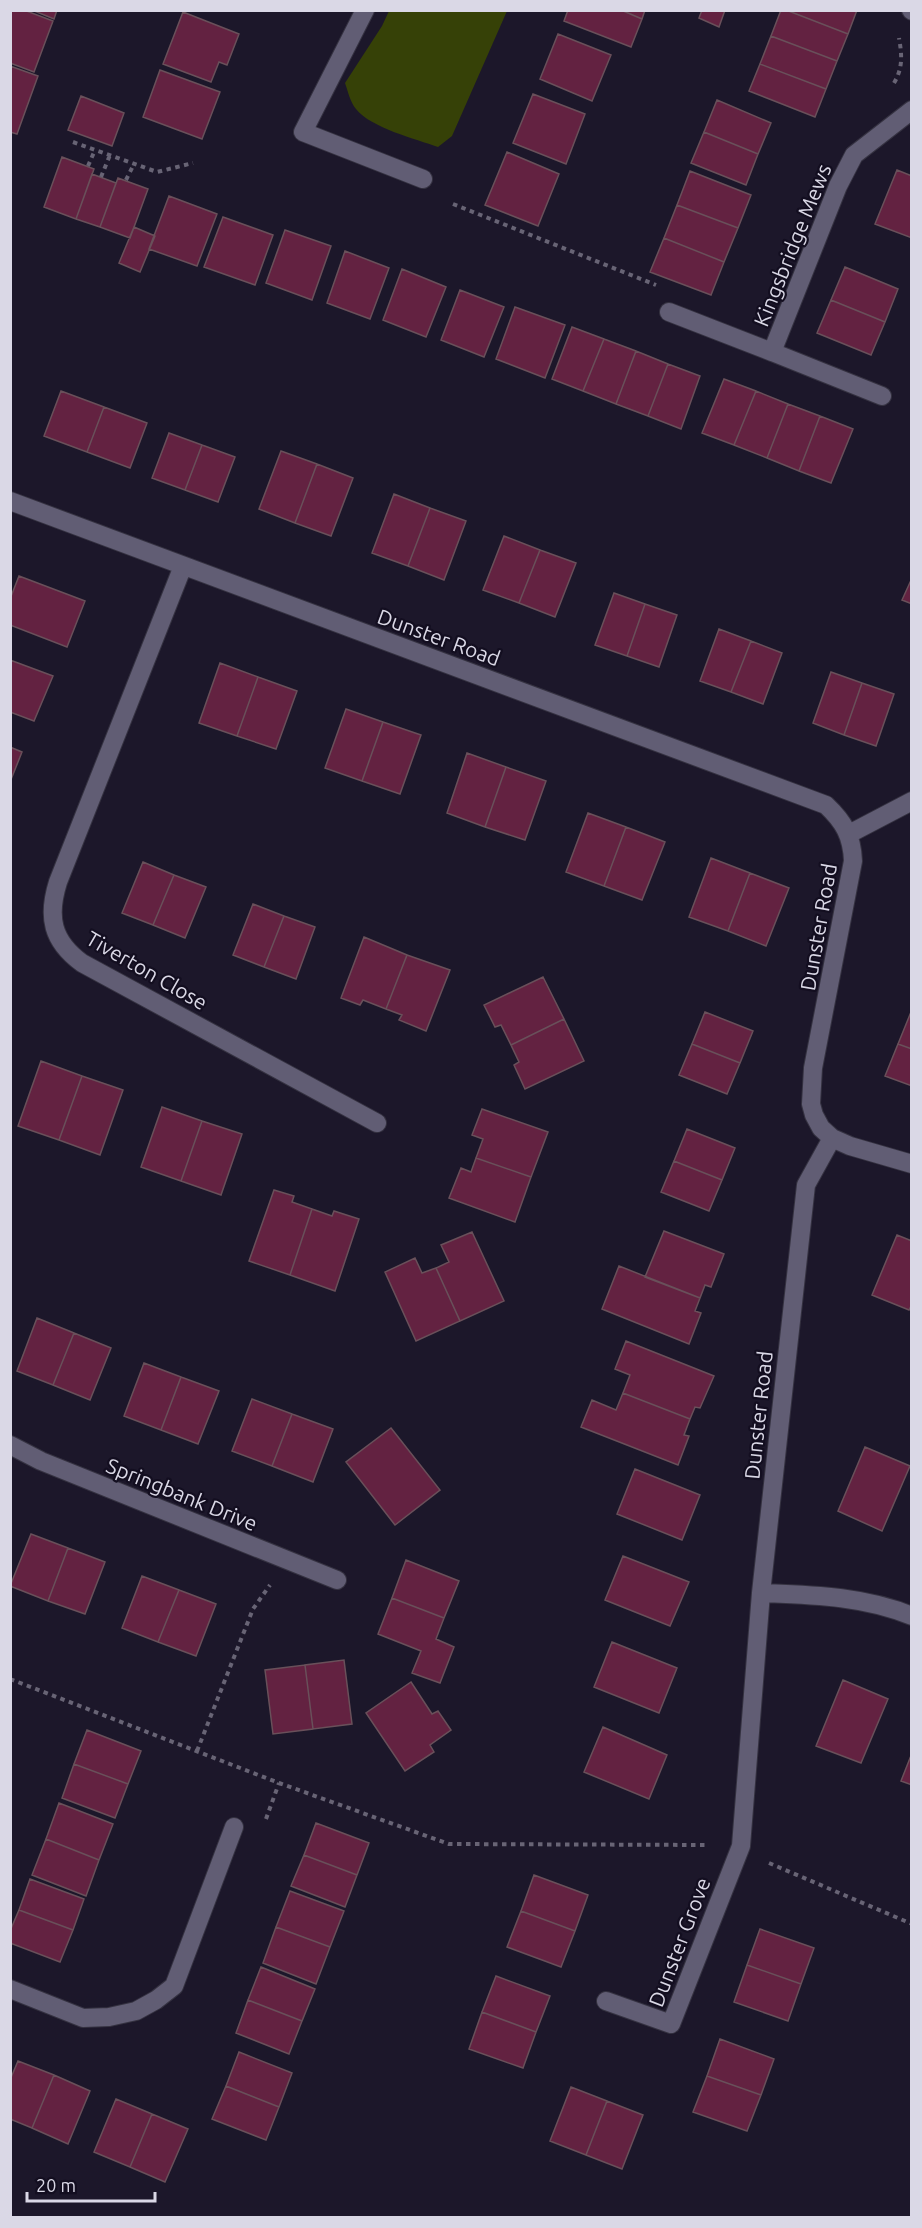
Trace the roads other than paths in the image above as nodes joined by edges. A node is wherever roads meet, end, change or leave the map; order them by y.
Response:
1 (366, 10) edge
2 (912, 110) edge
3 (423, 179) dead end
4 (669, 312) dead end
5 (772, 352) junction
6 (882, 396) dead end
7 (10, 501) edge
8 (183, 566) junction
9 (912, 801) edge
10 (849, 834) junction
11 (377, 1123) dead end
12 (832, 1138) junction
13 (912, 1164) edge
14 (10, 1445) edge
15 (338, 1580) dead end
16 (761, 1593) junction
17 (912, 1616) edge
18 (234, 1827) dead end
19 (740, 1848) joint
20 (10, 1989) edge
21 (606, 2001) dead end

1 - 3 street
2 - 5 street, Kingsbridge Mews
4 - 5 street, Kingsbridge Mews
5 - 6 street, Kingsbridge Mews
7 - 8 street, Dunster Road
8 - 10 street, Dunster Road
8 - 11 street, Tiverton Close
9 - 10 street
10 - 12 street, Dunster Road
12 - 13 street
12 - 16 street, Dunster Road
14 - 15 street, Springbank Drive
16 - 17 street
16 - 19 street, Dunster Road
18 - 20 street
19 - 21 street, Dunster Grove

